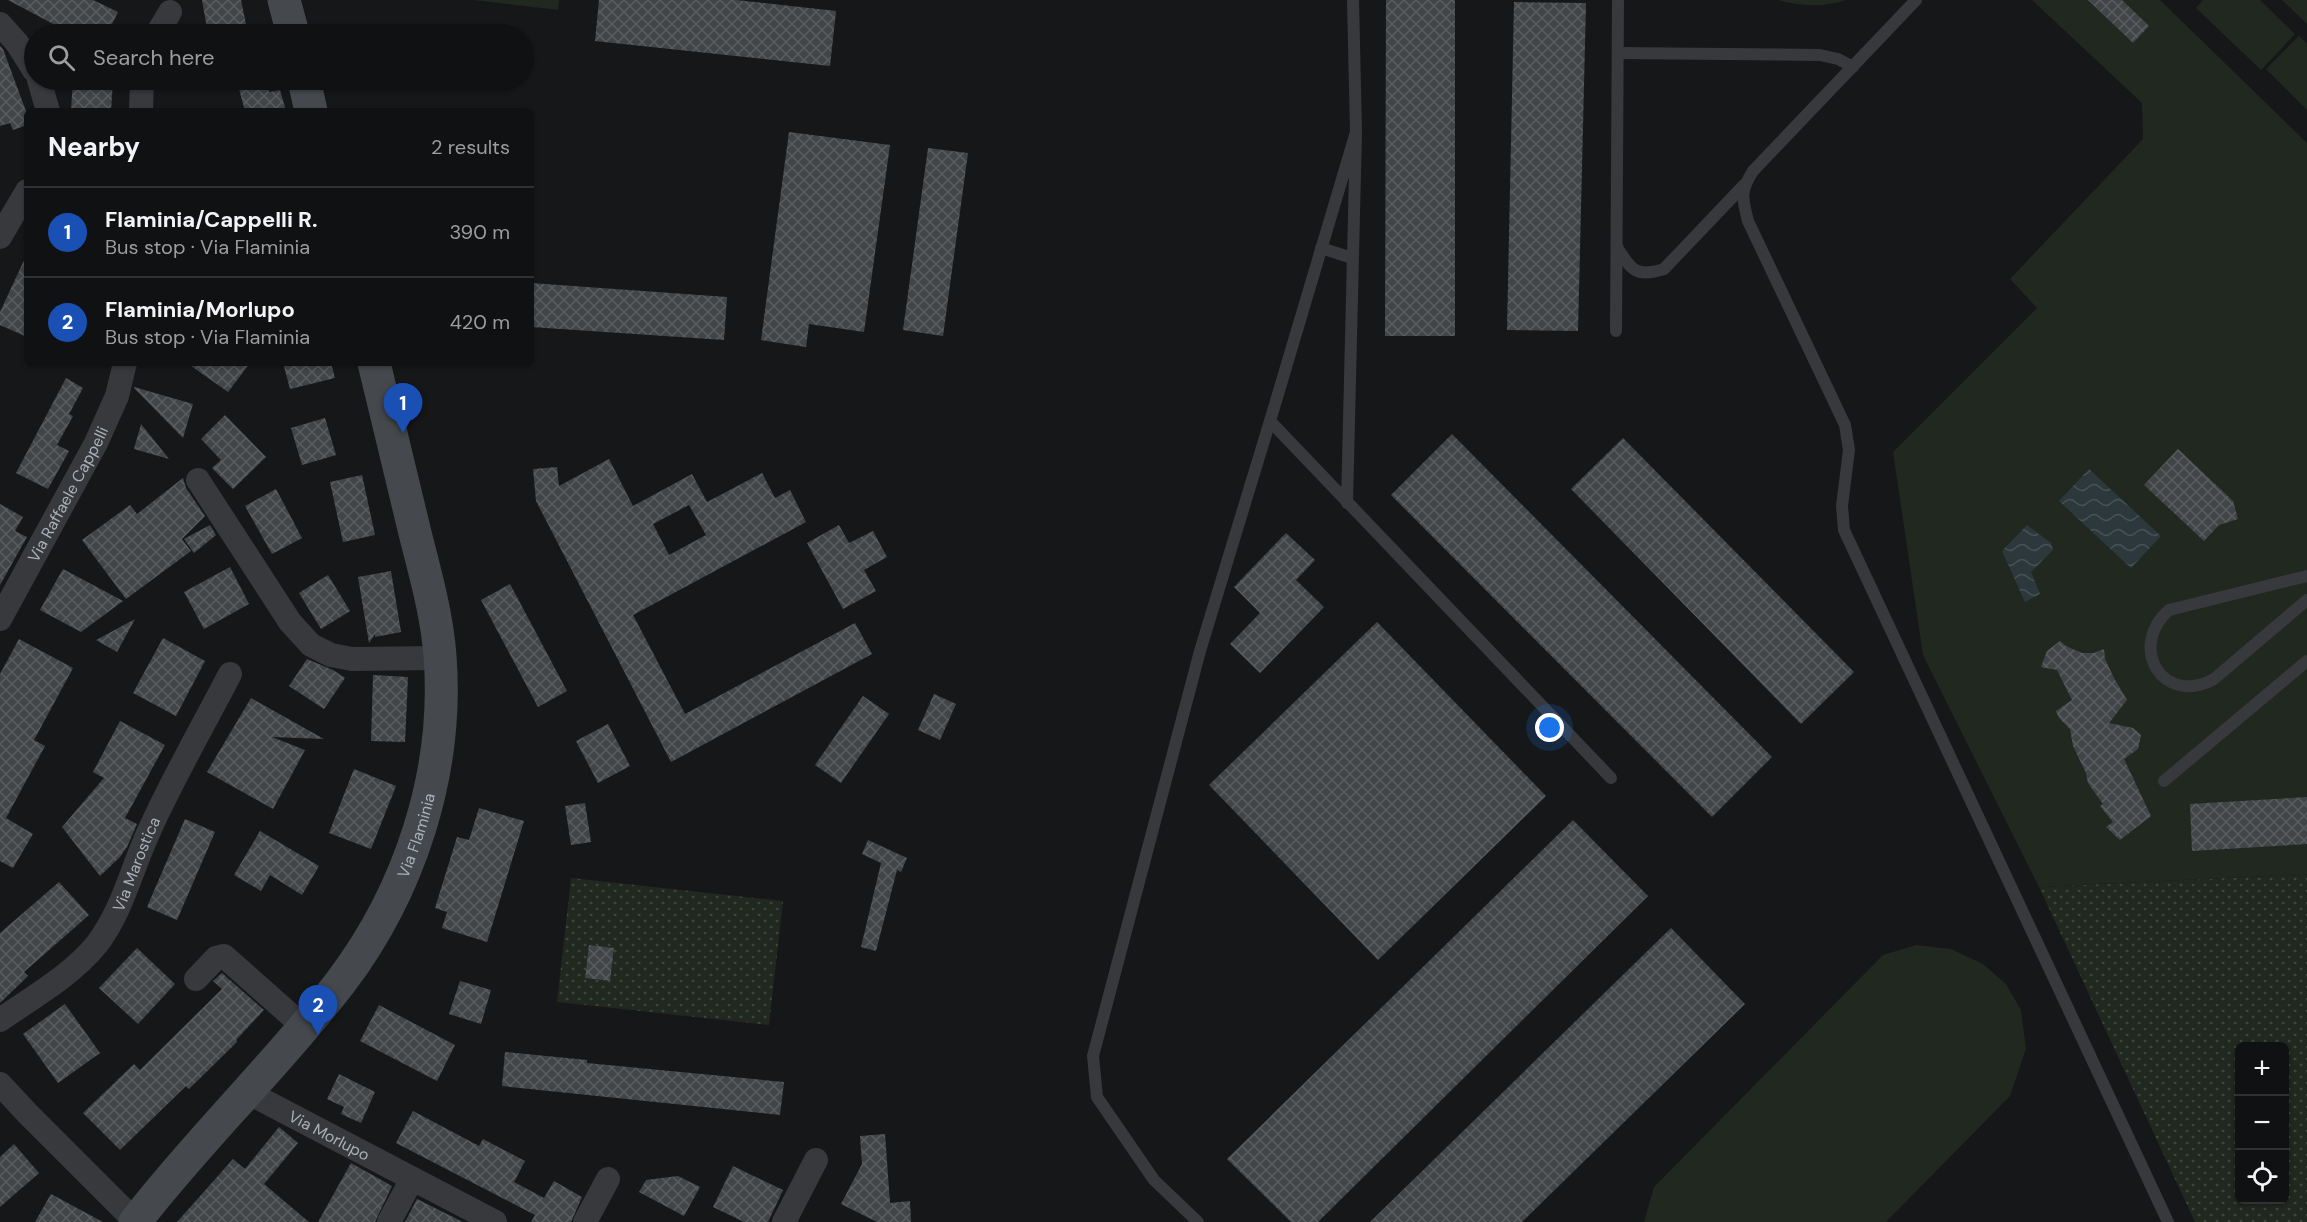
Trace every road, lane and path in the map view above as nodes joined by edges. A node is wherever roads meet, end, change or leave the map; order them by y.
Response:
1 (284, 0) edge
2 (1353, 0) edge
3 (1618, 0) edge
4 (1916, 0) edge
5 (170, 12) dead end
6 (0, 24) edge
7 (163, 24) edge
8 (290, 24) edge
9 (1618, 53) junction
10 (24, 55) edge
11 (1853, 68) junction
12 (42, 90) edge
13 (142, 90) edge
14 (306, 90) edge
15 (47, 108) edge
16 (141, 108) edge
17 (310, 108) edge
18 (1356, 132) junction
19 (1744, 185) junction
20 (24, 196) edge
21 (0, 237) edge
22 (1617, 246) junction
23 (1321, 248) junction
24 (1353, 258) junction
25 (1616, 331) dead end
26 (124, 366) edge
27 (375, 366) edge
28 (1270, 421) junction
29 (198, 480) dead end
30 (1347, 503) junction
31 (2307, 576) edge
32 (2307, 600) edge
33 (0, 620) edge
34 (440, 658) junction
35 (2307, 661) edge
36 (230, 674) dead end
37 (1611, 778) dead end
38 (2164, 781) dead end
39 (196, 979) dead end
40 (0, 1020) edge
41 (304, 1027) junction
42 (0, 1084) edge
43 (248, 1092) junction
44 (816, 1160) dead end
45 (412, 1179) junction
46 (608, 1179) dead end
47 (135, 1222) edge
48 (389, 1222) edge
49 (495, 1222) edge
50 (585, 1222) edge
51 (784, 1222) edge
52 (1198, 1222) edge
53 (2168, 1222) edge

1 - 8 street
2 - 18 lane
3 - 9 lane
4 - 11 lane
5 - 7 street
6 - 10 street
9 - 11 lane
9 - 22 lane
11 - 19 lane
12 - 15 street
13 - 16 street
14 - 17 street
18 - 23 lane
18 - 24 lane
19 - 22 lane
19 - 53 lane
20 - 21 street
22 - 25 lane
23 - 24 lane
23 - 28 lane
24 - 30 lane
26 - 33 street, Via Raffaele Cappelli
27 - 34 street, Via Flaminia
28 - 30 lane
28 - 52 lane
29 - 34 street
30 - 37 lane
31 - 32 lane
34 - 41 street, Via Flaminia
35 - 38 lane
36 - 40 street, Via Marostica
39 - 41 street
41 - 43 street, Via Flaminia
42 - 47 street
43 - 45 street, Via Morlupo
43 - 47 street, Via Flaminia
44 - 51 street
45 - 48 street
45 - 49 street, Via Morlupo
46 - 50 street

